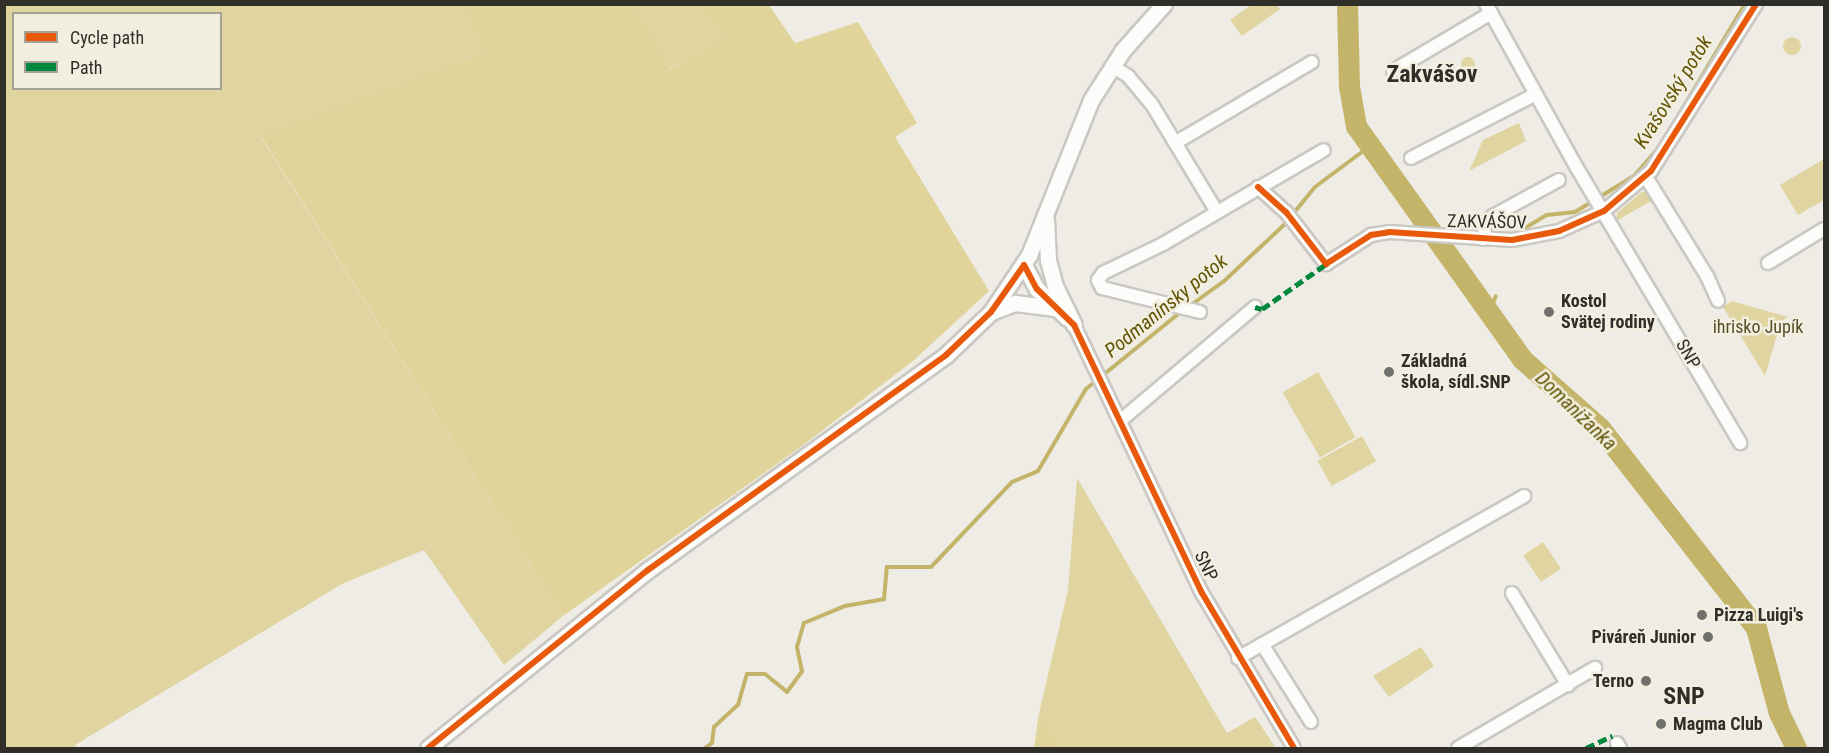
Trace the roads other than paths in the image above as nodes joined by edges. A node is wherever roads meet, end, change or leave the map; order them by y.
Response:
1 (1164, 4) edge
2 (1756, 4) edge
3 (1489, 9) edge
4 (1312, 62) dead end
5 (1112, 66) junction
6 (1393, 71) dead end
7 (1534, 95) junction
8 (1175, 143) junction
9 (1324, 150) dead end
10 (1411, 158) dead end
11 (1646, 177) junction
12 (1559, 180) dead end
13 (1258, 187) junction
14 (1599, 204) junction
15 (1217, 212) junction
16 (1045, 213) junction
17 (1824, 229) edge
18 (1484, 239) junction
19 (1768, 263) dead end
20 (1024, 265) junction
21 (1055, 286) junction
22 (1718, 302) dead end
23 (1255, 307) dead end
24 (1058, 309) junction
25 (991, 312) junction
26 (1200, 312) dead end
27 (1074, 325) junction
28 (1119, 421) junction
29 (1740, 443) dead end
30 (1524, 496) dead end
31 (1512, 593) dead end
32 (1262, 644) junction
33 (1238, 658) junction
34 (1595, 668) dead end
35 (1568, 685) junction
36 (1311, 722) dead end
37 (428, 748) edge
38 (1294, 748) edge
39 (1458, 748) edge

1 - 5 street
2 - 11 street, ZAKVÁŠOV
3 - 6 street
3 - 7 street
4 - 8 street
5 - 8 street
5 - 16 street
7 - 10 street
7 - 14 street
8 - 15 street
9 - 13 street
11 - 14 street, ZAKVÁŠOV
11 - 22 street
12 - 18 street, ZAKVÁŠOV
13 - 15 street
13 - 18 street, ZAKVÁŠOV
14 - 18 street, ZAKVÁŠOV
14 - 29 street, SNP
15 - 26 street
16 - 20 street
16 - 21 street
17 - 19 street
20 - 21 street
20 - 24 street
20 - 25 street
21 - 27 street
23 - 28 street
24 - 25 street
24 - 27 street
25 - 37 street
27 - 28 street, SNP
28 - 33 street, SNP
30 - 32 street
31 - 35 street
32 - 33 street
32 - 36 street
33 - 38 street, SNP
34 - 35 street
35 - 39 street

